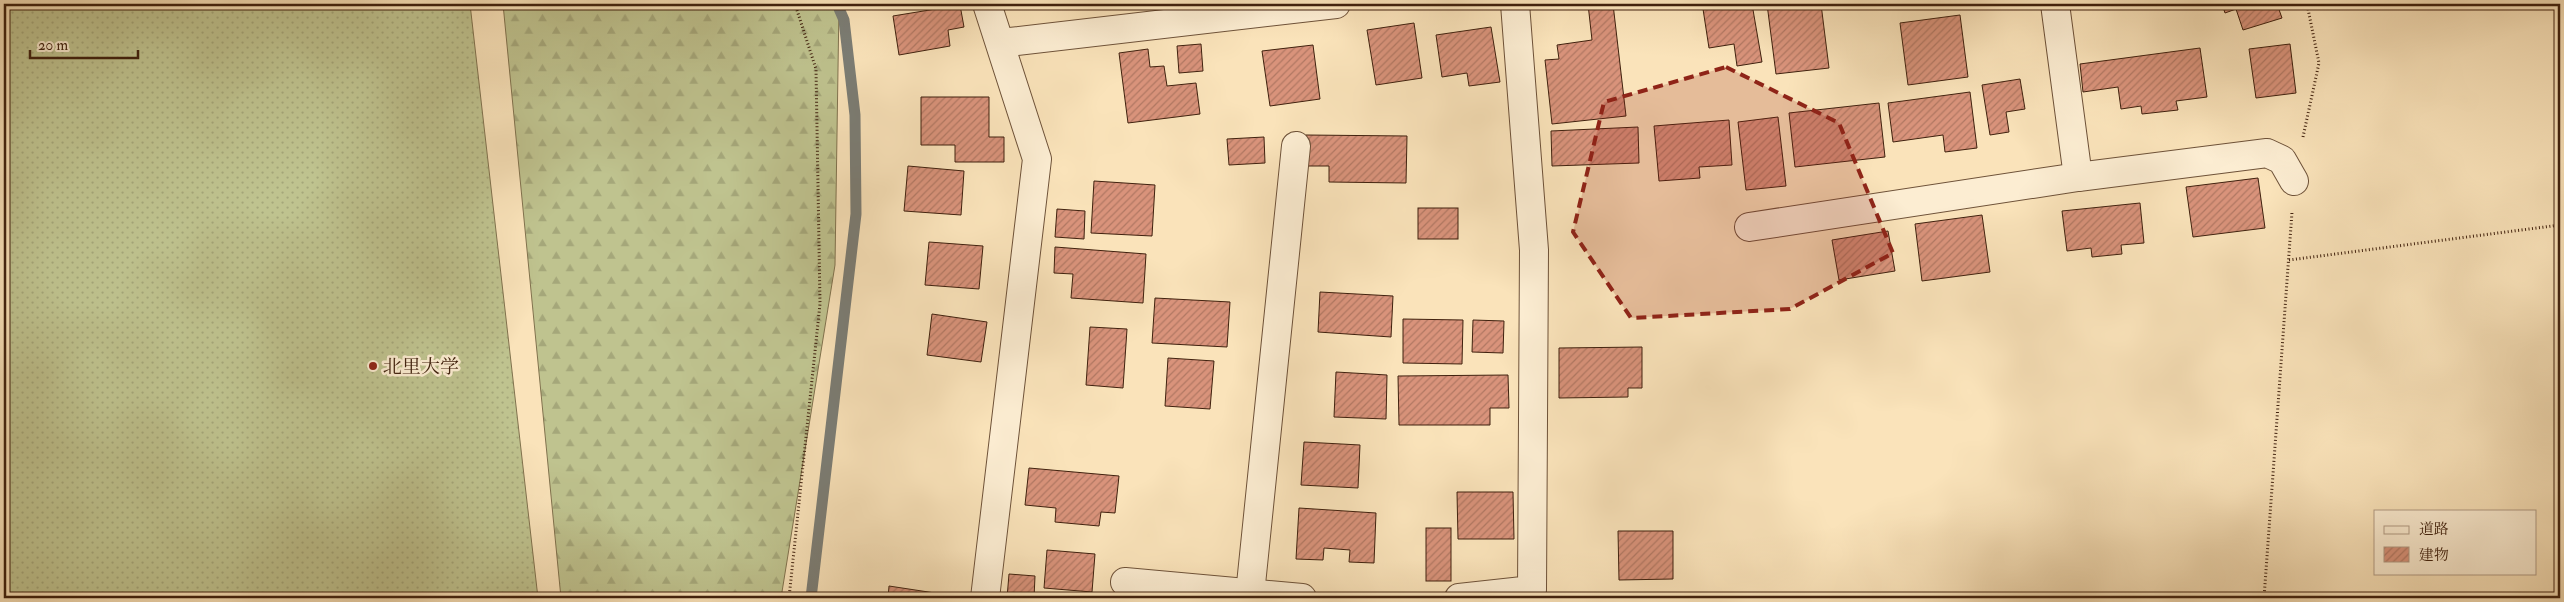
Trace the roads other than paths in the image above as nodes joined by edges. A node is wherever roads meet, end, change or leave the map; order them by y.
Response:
1 (987, 4) edge
2 (1336, 4) edge
3 (1515, 4) edge
4 (2055, 4) edge
5 (1001, 44) junction
6 (1296, 146) dead end
7 (2078, 177) junction
8 (2294, 181) road end
9 (1748, 227) dead end
10 (1124, 582) dead end
11 (1250, 594) junction
12 (985, 598) edge
13 (1302, 598) edge
14 (1459, 598) edge

1 - 5 street
2 - 5 street
3 - 14 street
4 - 7 street
5 - 12 street
6 - 11 street
7 - 8 street
7 - 9 street
10 - 11 street
11 - 13 street

